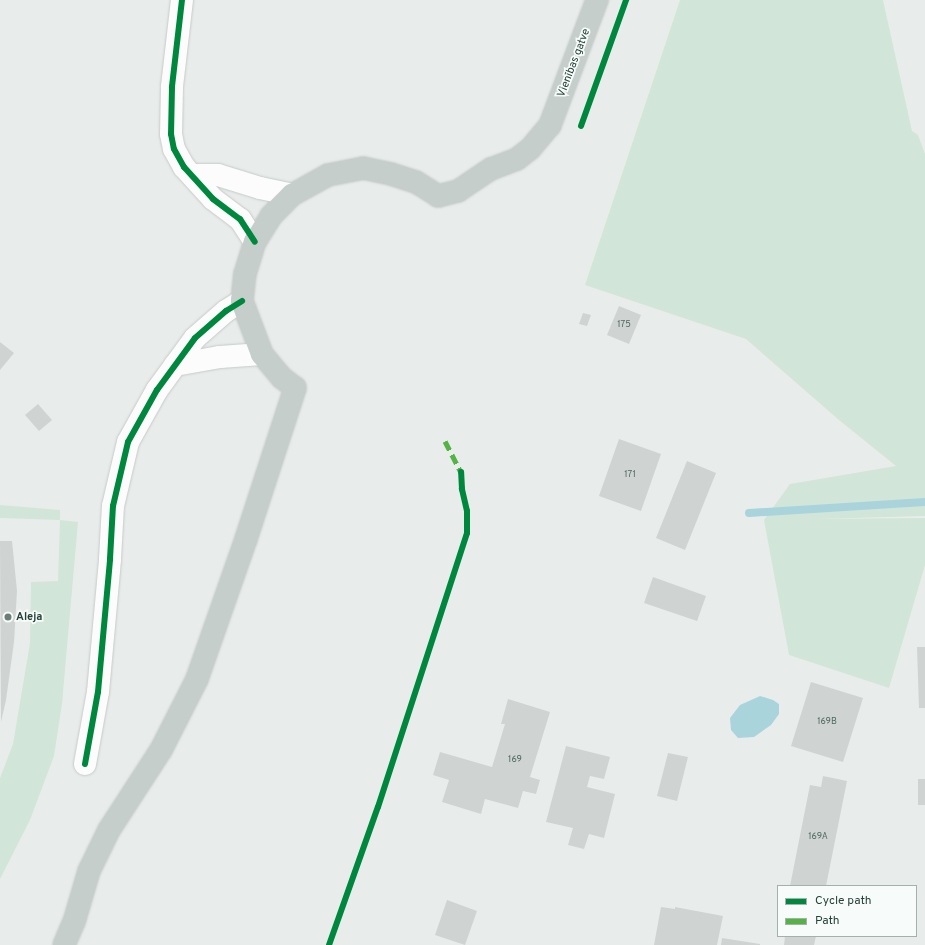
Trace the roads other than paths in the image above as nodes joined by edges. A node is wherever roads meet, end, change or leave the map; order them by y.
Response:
1 (182, 0) edge
2 (596, 2) edge
3 (192, 175) junction
4 (292, 195) junction
5 (255, 242) junction
6 (242, 301) junction
7 (262, 354) junction
8 (175, 365) junction
9 (85, 764) dead end
10 (64, 945) edge

1 - 3 street
2 - 4 highway, Vienības gatve
3 - 4 street
3 - 5 street
4 - 5 highway, Vienības gatve
5 - 6 highway, Vienības gatve
6 - 7 highway
6 - 8 street
7 - 8 street
7 - 10 highway
8 - 9 street

